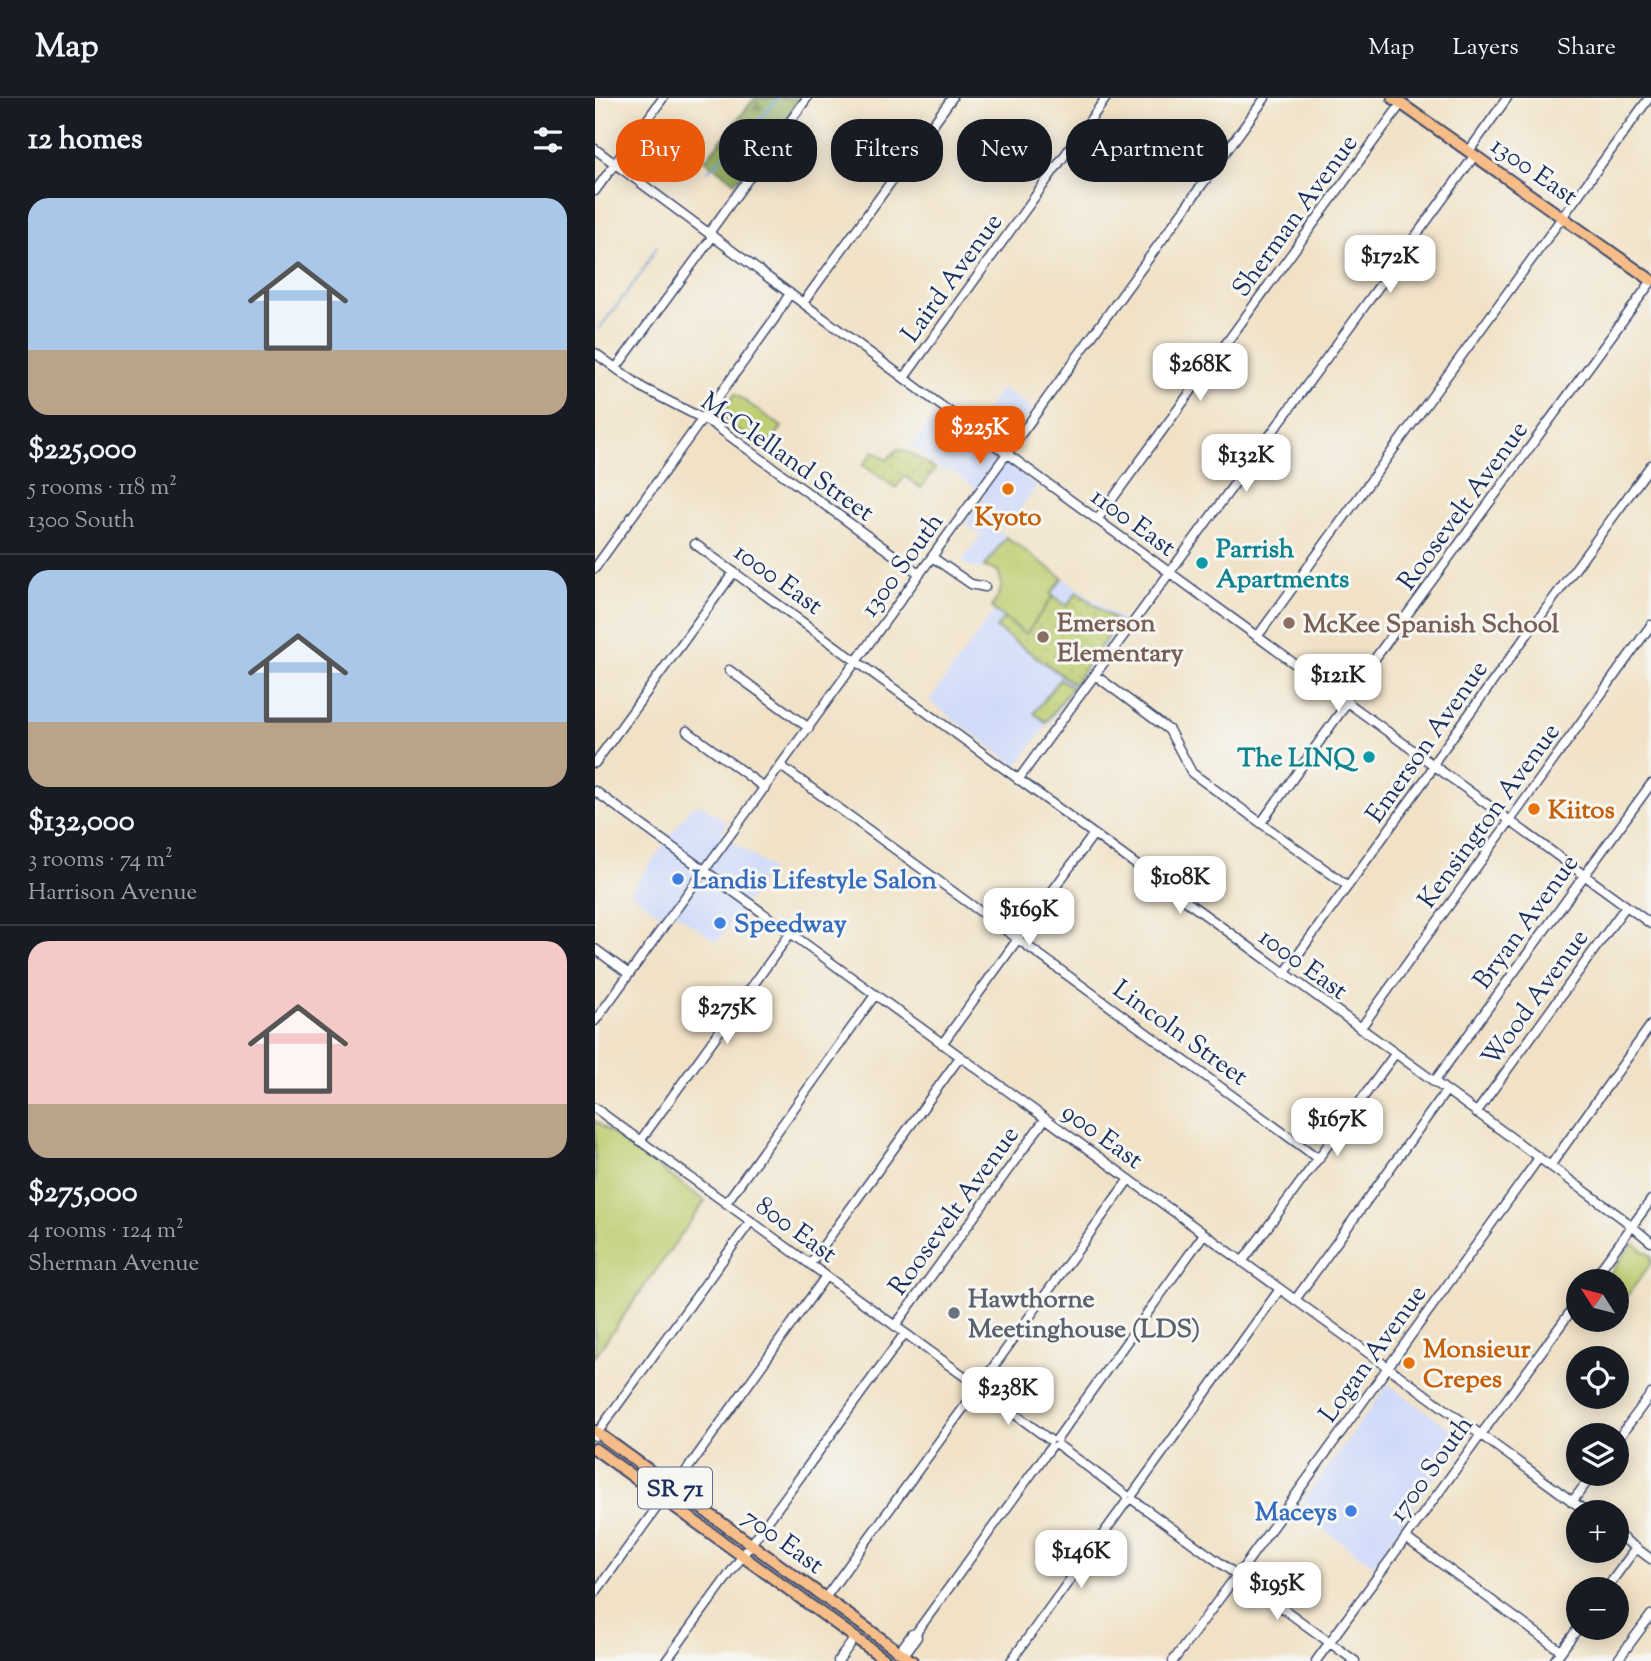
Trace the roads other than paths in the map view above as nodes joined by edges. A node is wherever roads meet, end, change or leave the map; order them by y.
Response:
1 (663, 98) edge
2 (807, 98) edge
3 (952, 98) edge
4 (1107, 98) edge
5 (1265, 98) edge
6 (1507, 98) edge
7 (1649, 98) edge
8 (1397, 101) edge
9 (595, 149) edge
10 (1472, 153) junction
11 (615, 164) junction
12 (595, 191) edge
13 (1562, 217) junction
14 (711, 235) junction
15 (1651, 281) edge
16 (790, 293) junction
17 (803, 303) junction
18 (597, 358) edge
19 (616, 368) junction
20 (904, 379) junction
21 (703, 418) junction
22 (1007, 454) junction
23 (1651, 465) edge
24 (1097, 520) junction
25 (695, 544) dead end
26 (932, 557) junction
27 (595, 568) edge
28 (734, 572) junction
29 (1170, 573) junction
30 (920, 574) junction
31 (985, 587) dead end
32 (1651, 625) edge
33 (1257, 637) junction
34 (856, 661) junction
35 (729, 670) dead end
36 (1095, 675) junction
37 (1346, 702) junction
38 (809, 728) junction
39 (687, 731) dead end
40 (595, 763) edge
41 (781, 766) junction
42 (1433, 766) junction
43 (1018, 780) junction
44 (1651, 784) edge
45 (765, 788) junction
46 (595, 791) edge
47 (1509, 821) junction
48 (1261, 822) junction
49 (1093, 835) junction
50 (705, 871) junction
51 (1584, 876) junction
52 (1348, 886) junction
53 (1626, 906) junction
54 (1651, 924) edge
55 (790, 934) junction
56 (1018, 939) junction
57 (595, 949) edge
58 (629, 974) junction
59 (1284, 974) junction
60 (875, 995) junction
61 (595, 1021) edge
62 (1651, 1025) edge
63 (1360, 1029) junction
64 (942, 1044) junction
65 (1395, 1054) junction
66 (960, 1057) junction
67 (1434, 1082) junction
68 (1446, 1091) junction
69 (595, 1108) edge
70 (1476, 1113) junction
71 (1045, 1119) junction
72 (640, 1141) junction
73 (1319, 1158) junction
74 (1539, 1158) junction
75 (1550, 1166) junction
76 (1129, 1179) junction
77 (1651, 1200) edge
78 (726, 1203) junction
79 (751, 1222) junction
80 (1632, 1227) junction
81 (1204, 1234) junction
82 (1651, 1242) edge
83 (1242, 1262) junction
84 (810, 1264) junction
85 (1601, 1269) edge
86 (827, 1276) junction
87 (1280, 1289) junction
88 (1295, 1300) junction
89 (1566, 1318) edge
90 (895, 1326) junction
91 (905, 1334) junction
92 (1388, 1367) junction
93 (978, 1388) junction
94 (1651, 1394) edge
95 (1629, 1424) edge
96 (596, 1433) edge
97 (1481, 1435) junction
98 (1054, 1443) junction
99 (595, 1449) edge
100 (674, 1488) junction
101 (1130, 1497) junction
102 (663, 1499) junction
103 (1569, 1500) edge
104 (1406, 1538) junction
105 (1629, 1543) edge
106 (751, 1544) junction
107 (1636, 1548) junction
108 (742, 1556) junction
109 (1651, 1559) edge
110 (1237, 1575) junction
111 (1615, 1577) edge
112 (595, 1593) edge
113 (825, 1598) junction
114 (1651, 1615) edge
115 (855, 1638) junction
116 (1569, 1640) edge
117 (1329, 1642) junction
118 (1561, 1651) junction
119 (905, 1656) edge
120 (666, 1661) edge
121 (838, 1661) edge
122 (887, 1661) edge
123 (1011, 1661) edge
124 (1173, 1661) edge
125 (1316, 1661) edge
126 (1355, 1661) edge
127 (1554, 1661) edge
128 (1617, 1661) edge

1 - 11 street
2 - 14 street
3 - 17 street
4 - 20 street, Laird Avenue
5 - 22 street, 1300 South
6 - 10 street
7 - 13 street
8 - 10 main road, 1300 East
8 - 24 street, Sherman Avenue
9 - 11 street, 1100 East
10 - 13 main road, 1300 East
10 - 29 street
11 - 12 street
11 - 14 street, 1100 East
13 - 15 main road, 1300 East
13 - 33 street
14 - 16 street, 1100 East
14 - 19 street
15 - 37 street, Roosevelt Avenue
16 - 17 street, 1100 East
16 - 21 street
17 - 20 street, 1100 East
18 - 19 street, McClelland Street
19 - 21 street, McClelland Street
20 - 22 street, 1100 East
21 - 27 street
21 - 30 street, McClelland Street
22 - 24 street, 1100 East
22 - 26 street, 1300 South
23 - 42 street, Emerson Avenue
24 - 29 street, 1100 East
25 - 28 street, 1000 East
26 - 30 street, 1300 South
26 - 31 street
28 - 34 street, 1000 East
28 - 40 street
29 - 33 street, 1100 East
29 - 36 street
30 - 34 street, 1300 South
32 - 47 street, Kensington Avenue
33 - 37 street, 1100 East
34 - 38 street, 1300 South
34 - 43 street, 1000 East
35 - 38 street
36 - 43 street
36 - 48 street
37 - 42 street, 1100 East
37 - 48 street, Roosevelt Avenue
38 - 41 street, 1300 South
39 - 45 street
41 - 45 street, 1300 South
41 - 56 street, Lincoln Street
42 - 47 street, 1100 East
42 - 52 street, Emerson Avenue
43 - 49 street, 1000 East
44 - 51 street, Bryan Avenue
45 - 50 street, 1300 South
46 - 50 street, 900 East
47 - 51 street, 1100 East
47 - 63 street, Kensington Avenue
48 - 52 street
49 - 56 street
49 - 59 street, 1000 East
50 - 55 street, 900 East
50 - 58 street, 1300 South
51 - 53 street, 1100 East
51 - 67 street, Bryan Avenue
52 - 59 street, Emerson Avenue
53 - 54 street, 1100 East
53 - 70 street, Wood Avenue
55 - 60 street, 900 East
55 - 72 street
56 - 64 street
56 - 73 street, Lincoln Street
57 - 58 street
58 - 61 street, 1300 South
59 - 63 street, 1000 East
60 - 64 street, 900 East
60 - 78 street
62 - 75 street
63 - 65 street, 1000 East
64 - 66 street, 900 East
65 - 67 street, 1000 East
65 - 73 street
66 - 71 street, 900 East
66 - 84 street
67 - 68 street, 1000 East
68 - 70 street, 1000 East
68 - 88 street
69 - 72 street, 800 East
70 - 74 street, 1000 East
71 - 76 street, 900 East
71 - 90 street, Roosevelt Avenue
72 - 78 street, 800 East
73 - 83 street
74 - 75 street, 1000 East
74 - 92 street, Logan Avenue
75 - 80 street, 1000 East
76 - 81 street, 900 East
76 - 93 street
77 - 80 street
78 - 79 street, 800 East
79 - 84 street, 800 East
79 - 96 street
80 - 82 street, 1000 East
80 - 85 street
81 - 83 street, 900 East
81 - 98 street
83 - 87 street, 900 East
84 - 86 street, 800 East
86 - 90 street, 800 East
86 - 100 street
87 - 88 street, 900 East
87 - 101 street
88 - 92 street, 900 East
89 - 97 street, 1700 South
90 - 91 street, 800 East
91 - 93 street, 800 East
91 - 106 street, Roosevelt Avenue
92 - 97 street, 900 East
92 - 110 street, Logan Avenue
93 - 98 street, 800 East
93 - 113 street
94 - 95 street
96 - 100 main road, 700 East / SR 71
97 - 103 street, 900 East
97 - 104 street, 1700 South
98 - 101 street, 800 East
98 - 119 street
99 - 102 main road, 700 East / SR 71
100 - 106 main road, 700 East / SR 71
101 - 110 street, 800 East
101 - 123 street
102 - 108 main road, 700 East / SR 71
102 - 112 street
104 - 117 street, 1700 South
104 - 118 street
105 - 107 street
106 - 108 street, Roosevelt Avenue
106 - 113 main road, 700 East / SR 71
107 - 109 street
107 - 111 street
108 - 115 main road, 700 East / SR 71
108 - 120 street, Roosevelt Avenue
110 - 117 street, 800 East
110 - 124 street, Logan Avenue
113 - 119 main road, 700 East / SR 71
114 - 128 street
115 - 121 street
115 - 122 main road, 700 East / SR 71
116 - 118 street
117 - 125 street, 1700 South
117 - 126 street, 800 East
118 - 127 street

